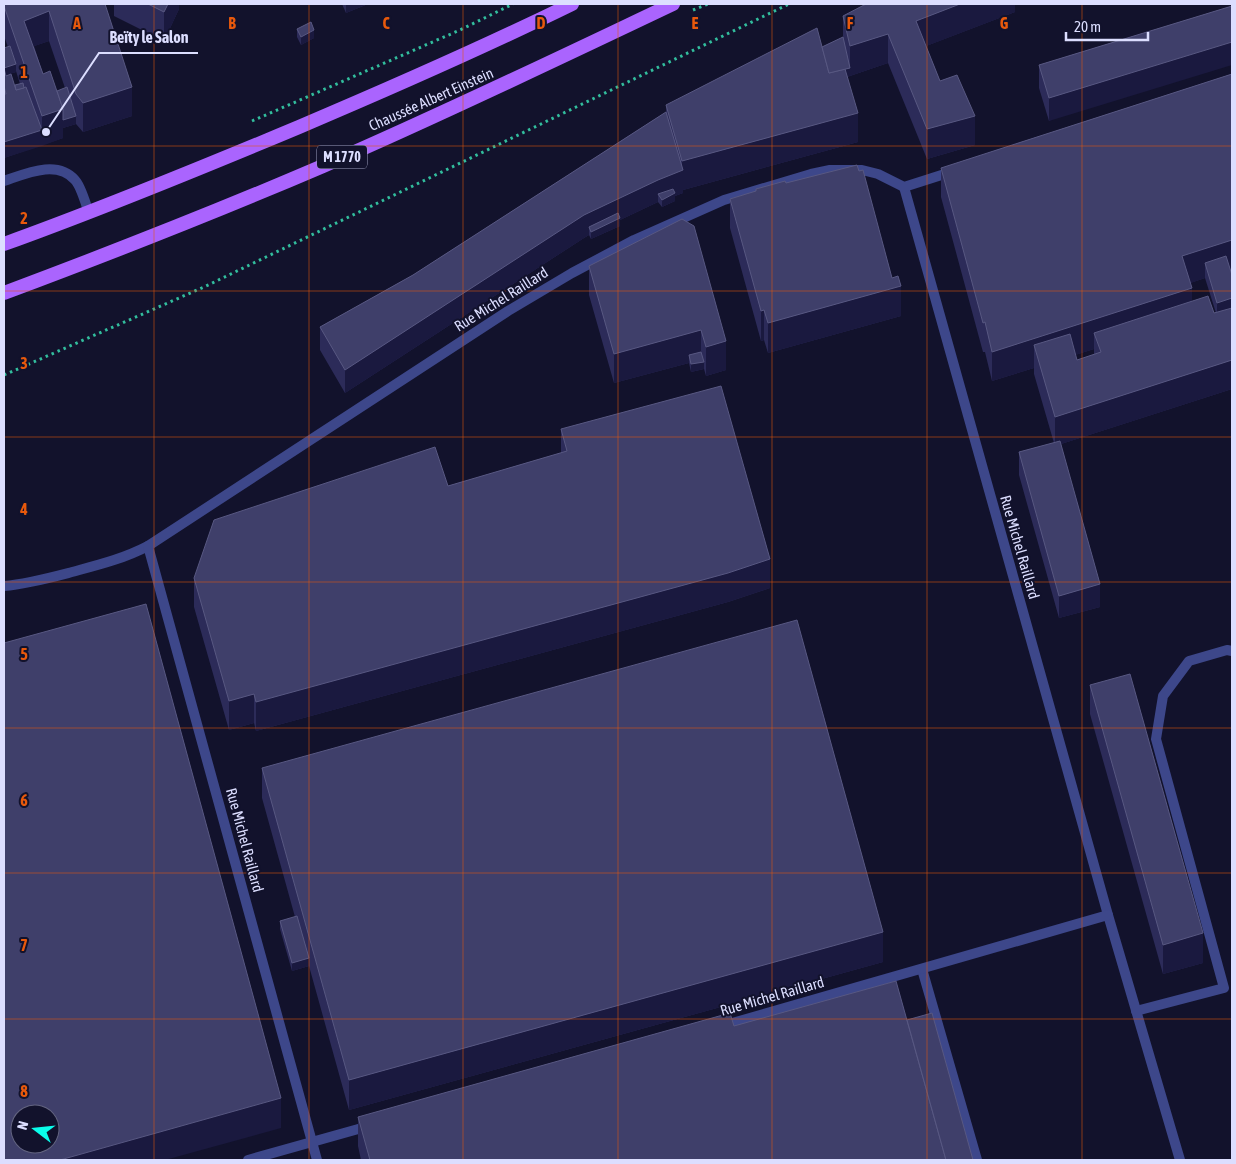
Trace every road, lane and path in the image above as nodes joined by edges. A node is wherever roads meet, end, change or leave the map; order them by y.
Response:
1 (513, 4) edge
2 (572, 4) edge
3 (673, 4) edge
4 (789, 4) edge
5 (244, 125) dead end
6 (960, 170) edge
7 (4, 181) edge
8 (904, 187) junction
9 (89, 213) junction
10 (4, 244) edge
11 (4, 293) edge
12 (4, 375) edge
13 (148, 546) junction
14 (4, 586) edge
15 (1232, 651) edge
16 (1108, 915) junction
17 (922, 970) junction
18 (1136, 1011) junction
19 (712, 1029) edge
20 (380, 1123) edge
21 (312, 1142) junction
22 (248, 1160) edge
23 (317, 1160) edge
24 (977, 1160) edge
25 (1180, 1160) edge

1 - 5 path
2 - 9 main road, Chaussée Albert Einstein
3 - 11 main road, Chaussée Albert Einstein / M 1770
4 - 12 path
6 - 8 street
7 - 9 street
8 - 13 street, Rue Michel Raillard
8 - 16 street, Rue Michel Raillard
9 - 10 main road, Chaussée Albert Einstein
13 - 14 street, Rue Michel Raillard
13 - 21 street, Rue Michel Raillard
15 - 18 street
16 - 17 street, Rue Michel Raillard
16 - 18 street, Rue Michel Raillard
17 - 19 street, Rue Michel Raillard
17 - 24 street
18 - 25 street, Rue Michel Raillard
20 - 21 street
21 - 22 street
21 - 23 street, Rue Michel Raillard

